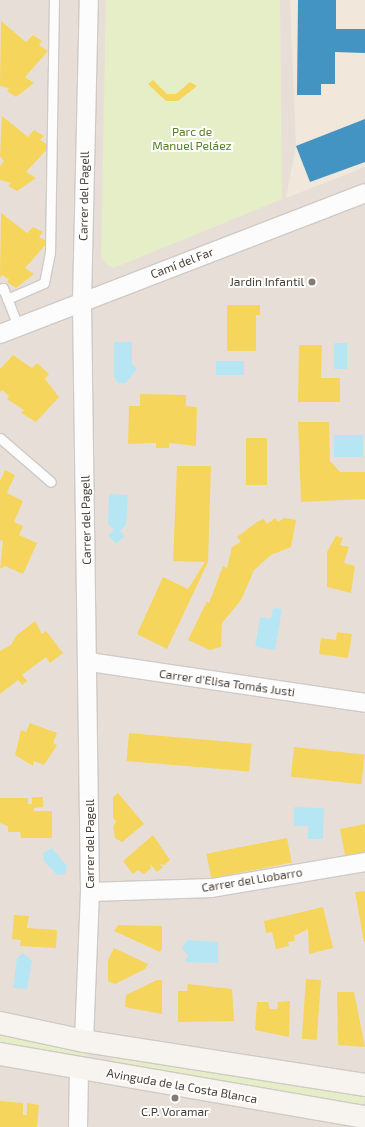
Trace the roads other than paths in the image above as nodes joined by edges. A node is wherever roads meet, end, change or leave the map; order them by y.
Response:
1 (54, 0) edge
2 (89, 0) edge
3 (365, 194) edge
4 (0, 289) edge
5 (7, 298) junction
6 (82, 301) junction
7 (18, 326) junction
8 (0, 334) edge
9 (0, 438) edge
10 (50, 482) dead end
11 (89, 662) junction
12 (365, 703) edge
13 (365, 862) edge
14 (90, 892) junction
15 (0, 1024) edge
16 (84, 1041) junction
17 (0, 1054) edge
18 (79, 1069) junction
19 (365, 1085) edge
20 (365, 1117) edge
21 (78, 1127) edge

1 - 5 lane
2 - 6 street, Carrer del Pagell
3 - 6 street, Camí del Far
4 - 5 lane
5 - 7 lane
6 - 7 street, Camí del Far
6 - 11 street, Carrer del Pagell
7 - 8 street, Camí del Far
9 - 10 lane
11 - 12 street, Carrer d'Elisa Tomás Justi
11 - 14 street, Carrer del Pagell
13 - 14 street, Carrer del Llobarro
14 - 16 street, Carrer del Pagell
15 - 16 street
16 - 19 street
17 - 18 street, Avinguda de la Costa Blanca
18 - 20 street, Avinguda de la Costa Blanca
18 - 21 street

